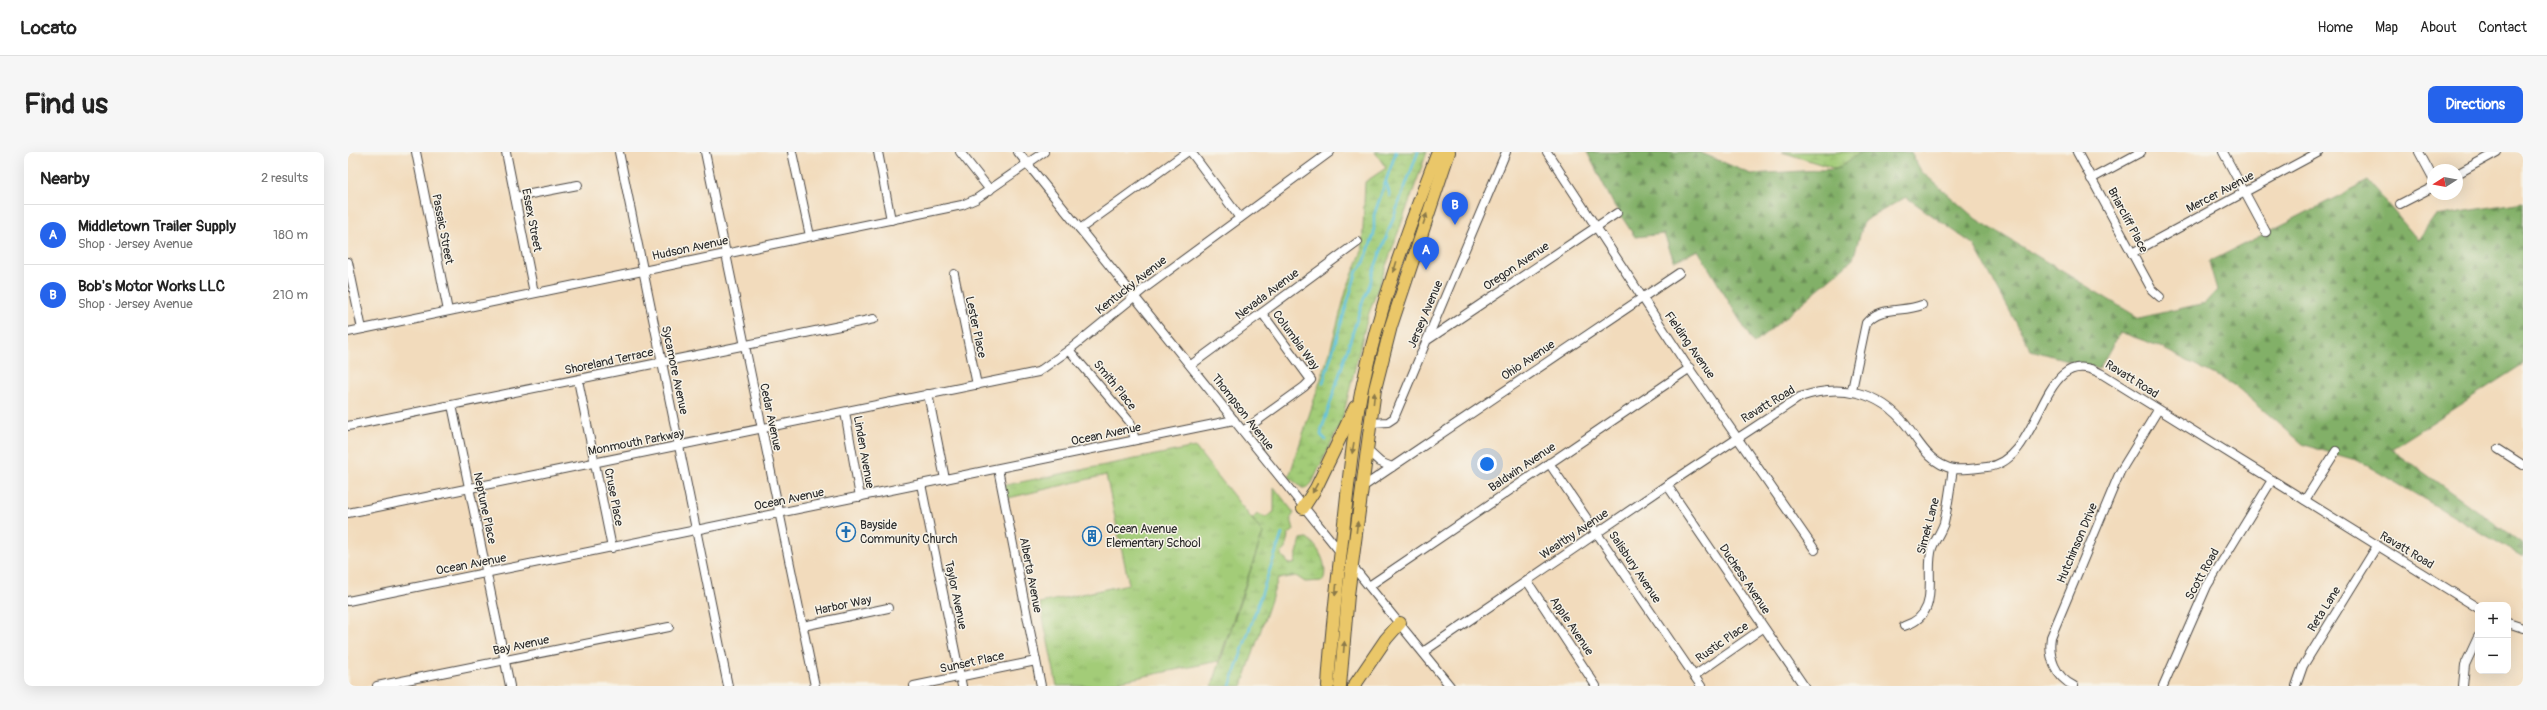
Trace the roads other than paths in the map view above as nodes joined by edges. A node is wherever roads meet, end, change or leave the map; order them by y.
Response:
1 (416, 152) edge
2 (506, 152) edge
3 (618, 152) edge
4 (705, 152) edge
5 (792, 152) edge
6 (878, 152) edge
7 (960, 152) edge
8 (1018, 152) edge
9 (1044, 152) edge
10 (1187, 152) edge
11 (1191, 152) edge
12 (1330, 152) edge
13 (1438, 152) edge
14 (1449, 152) edge
15 (1506, 152) edge
16 (1547, 152) edge
17 (2077, 152) edge
18 (2141, 152) edge
19 (2223, 152) edge
20 (2318, 152) edge
21 (2419, 152) edge
22 (2497, 152) edge
23 (1027, 163) junction
24 (2427, 167) edge
25 (2463, 171) edge
26 (2092, 179) junction
27 (578, 185) dead end
28 (990, 190) junction
29 (2427, 190) edge
30 (2245, 192) junction
31 (515, 197) junction
32 (2400, 204) dead end
33 (1617, 213) dead end
34 (1240, 218) junction
35 (891, 220) junction
36 (1596, 227) junction
37 (1080, 229) junction
38 (2266, 232) dead end
39 (810, 236) junction
40 (1358, 242) dead end
41 (2132, 253) junction
42 (726, 254) junction
43 (348, 262) edge
44 (642, 271) junction
45 (1679, 273) dead end
46 (954, 274) dead end
47 (534, 293) junction
48 (1135, 296) junction
49 (1643, 297) junction
50 (2160, 297) dead end
51 (1922, 304) dead end
52 (448, 311) junction
53 (1262, 313) junction
54 (874, 319) dead end
55 (362, 329) junction
56 (348, 332) edge
57 (1429, 339) junction
58 (745, 346) junction
59 (1069, 350) junction
60 (662, 362) junction
61 (1191, 365) junction
62 (1690, 368) junction
63 (578, 380) junction
64 (977, 385) junction
65 (1362, 389) junction
66 (1852, 390) junction
67 (928, 394) junction
68 (452, 405) junction
69 (2158, 410) junction
70 (845, 412) junction
71 (1234, 420) junction
72 (1371, 423) junction
73 (348, 426) edge
74 (762, 429) junction
75 (1243, 431) junction
76 (1739, 436) junction
77 (1135, 440) junction
78 (679, 446) junction
79 (2498, 449) dead end
80 (1367, 450) junction
81 (2336, 451) dead end
82 (595, 463) junction
83 (1549, 463) junction
84 (2523, 465) edge
85 (1392, 467) junction
86 (998, 469) junction
87 (1953, 469) junction
88 (945, 479) junction
89 (2272, 480) junction
90 (921, 484) junction
91 (1667, 485) junction
92 (1361, 488) junction
93 (469, 489) junction
94 (860, 496) junction
95 (2305, 500) junction
96 (1303, 508) junction
97 (348, 513) edge
98 (780, 513) junction
99 (697, 530) junction
100 (1597, 533) junction
101 (2377, 546) junction
102 (612, 548) junction
103 (1816, 550) dead end
104 (1340, 552) junction
105 (1352, 565) junction
106 (487, 573) junction
107 (1527, 581) junction
108 (1369, 586) junction
109 (348, 601) edge
110 (2475, 606) edge
111 (888, 608) dead end
112 (1400, 623) junction
113 (2511, 625) edge
114 (803, 626) junction
115 (1904, 626) dead end
116 (669, 627) dead end
117 (1764, 628) junction
118 (2523, 628) edge
119 (2478, 638) edge
120 (1423, 652) junction
121 (505, 660) junction
122 (1036, 661) junction
123 (960, 676) junction
124 (1694, 676) junction
125 (377, 686) edge
126 (510, 686) edge
127 (728, 686) edge
128 (815, 686) edge
129 (914, 686) edge
130 (962, 686) edge
131 (1041, 686) edge
132 (1328, 686) edge
133 (1340, 686) edge
134 (1354, 686) edge
135 (1450, 686) edge
136 (1596, 686) edge
137 (1701, 686) edge
138 (1804, 686) edge
139 (2074, 686) edge
140 (2163, 686) edge
141 (2296, 686) edge
142 (2463, 686) edge

1 - 52 street, Passaic Street
2 - 31 street, Essex Street
3 - 44 street, Sycamore Avenue
4 - 42 street, Cedar Avenue
5 - 39 street
6 - 35 street
7 - 28 street
8 - 23 street, Thompson Avenue
9 - 23 street, Hudson Avenue
10 - 37 street
11 - 34 street
12 - 34 street, Kentucky Avenue
13 -> 65 highway
72 -> 14 highway
15 - 57 street, Jersey Avenue
16 - 36 street, Fielding Avenue
17 - 26 street, Briarcliff Place
18 - 26 street
19 - 30 street
20 - 30 street, Mercer Avenue
21 - 24 street
22 - 25 street
23 - 28 street, Hudson Avenue
23 - 37 street, Thompson Avenue
26 - 41 street, Briarcliff Place
27 - 31 street
28 - 35 street, Hudson Avenue
29 - 32 street
30 - 38 street
30 - 41 street, Mercer Avenue
31 - 47 street, Essex Street
33 - 36 street, Oregon Avenue
34 - 48 street, Kentucky Avenue
35 - 39 street, Hudson Avenue
36 - 49 street, Fielding Avenue
36 - 57 street, Oregon Avenue
37 - 48 street, Thompson Avenue
39 - 42 street, Hudson Avenue
40 - 53 street, Nevada Avenue
41 - 50 street, Briarcliff Place
42 - 44 street, Hudson Avenue
42 - 58 street, Cedar Avenue
43 - 55 street
44 - 47 street, Hudson Avenue
44 - 60 street, Sycamore Avenue
45 - 49 street, Ohio Avenue
46 - 64 street, Lester Place
47 - 52 street, Hudson Avenue
48 - 59 street, Kentucky Avenue
48 - 61 street, Thompson Avenue
49 - 62 street, Fielding Avenue
49 - 85 street, Ohio Avenue
51 - 66 street
52 - 55 street, Hudson Avenue
53 - 61 street, Nevada Avenue
53 - 75 street, Columbia Way
54 - 58 street, Shoreland Terrace
55 - 56 street, Hudson Avenue
57 - 72 street, Jersey Avenue
58 - 60 street, Shoreland Terrace
58 - 74 street, Cedar Avenue
59 - 64 street, Kentucky Avenue
59 - 77 street, Smith Place
60 - 63 street, Shoreland Terrace
60 - 78 street, Sycamore Avenue
61 - 71 street, Thompson Avenue
62 - 76 street, Fielding Avenue
62 - 83 street, Baldwin Avenue
63 - 68 street, Shoreland Terrace
63 - 82 street, Cruse Place
64 - 67 street, Kentucky Avenue
65 -> 96 highway
65 -> 104 highway
66 - 76 street, Ravatt Road
66 - 87 street, Ravatt Road
67 - 70 street, Monmouth Parkway
67 - 88 street
68 - 73 street, Shoreland Terrace
68 - 93 street, Neptune Place
69 - 87 street, Ravatt Road
69 - 89 street, Ravatt Road
69 - 139 street, Hutchinson Drive
70 - 74 street, Monmouth Parkway
70 - 94 street, Linden Avenue
71 - 75 street, Thompson Avenue
71 - 77 street, Ocean Avenue
72 - 80 highway
74 - 78 street, Monmouth Parkway
74 - 98 street, Cedar Avenue
75 - 96 street, Thompson Avenue
76 - 91 street, Wealthy Avenue
76 - 103 street, Fielding Avenue
77 - 86 street, Ocean Avenue
78 - 82 street, Monmouth Parkway
78 - 99 street, Sycamore Avenue
79 - 84 street
80 - 85 street
80 - 92 highway
81 - 95 street
82 - 93 street, Monmouth Parkway
82 - 102 street, Cruse Place
83 - 100 street, Salisbury Avenue
83 - 108 street, Baldwin Avenue
85 - 92 street, Ohio Avenue
86 - 88 street, Ocean Avenue
86 - 122 street, Alberta Avenue
87 - 115 street, Simek Lane
88 - 90 street, Ocean Avenue
89 - 95 street, Ravatt Road
89 - 140 street, Scott Road
90 - 94 street, Ocean Avenue
90 - 123 street, Taylor Avenue
91 - 100 street, Wealthy Avenue
91 - 117 street, Duchess Avenue
105 -> 92 highway
93 - 97 street, Monmouth Parkway
93 - 106 street, Neptune Place
94 - 98 street, Ocean Avenue
95 - 101 street, Ravatt Road
96 - 104 street, Thompson Avenue
98 - 99 street, Ocean Avenue
98 - 114 street, Cedar Avenue
99 - 102 street, Ocean Avenue
99 - 127 street, Sycamore Avenue
100 - 107 street, Wealthy Avenue
100 - 124 street, Salisbury Avenue
101 - 110 street, Ravatt Road
101 - 141 street, Reta Lane
102 - 106 street, Ocean Avenue
104 - 105 street, Thompson Avenue
104 -> 132 highway
105 - 108 street, Thompson Avenue
133 -> 105 highway
106 - 109 street, Ocean Avenue
106 - 121 street, Neptune Place
107 - 120 street, Wealthy Avenue
107 - 136 street, Apple Avenue
108 - 112 street, Thompson Avenue
111 - 114 street, Harbor Way
112 - 120 street, Thompson Avenue
112 - 134 highway
113 - 118 street
114 - 128 street, Cedar Avenue
116 - 121 street, Bay Avenue
117 - 124 street, Rustic Place
117 - 138 street, Duchess Avenue
119 - 142 street
120 - 135 street, Thompson Avenue
121 - 125 street, Bay Avenue
121 - 126 street, Neptune Place
122 - 123 street, Sunset Place
122 - 131 street, Alberta Avenue
123 - 129 street, Sunset Place
123 - 130 street, Taylor Avenue
124 - 137 street, Salisbury Avenue

